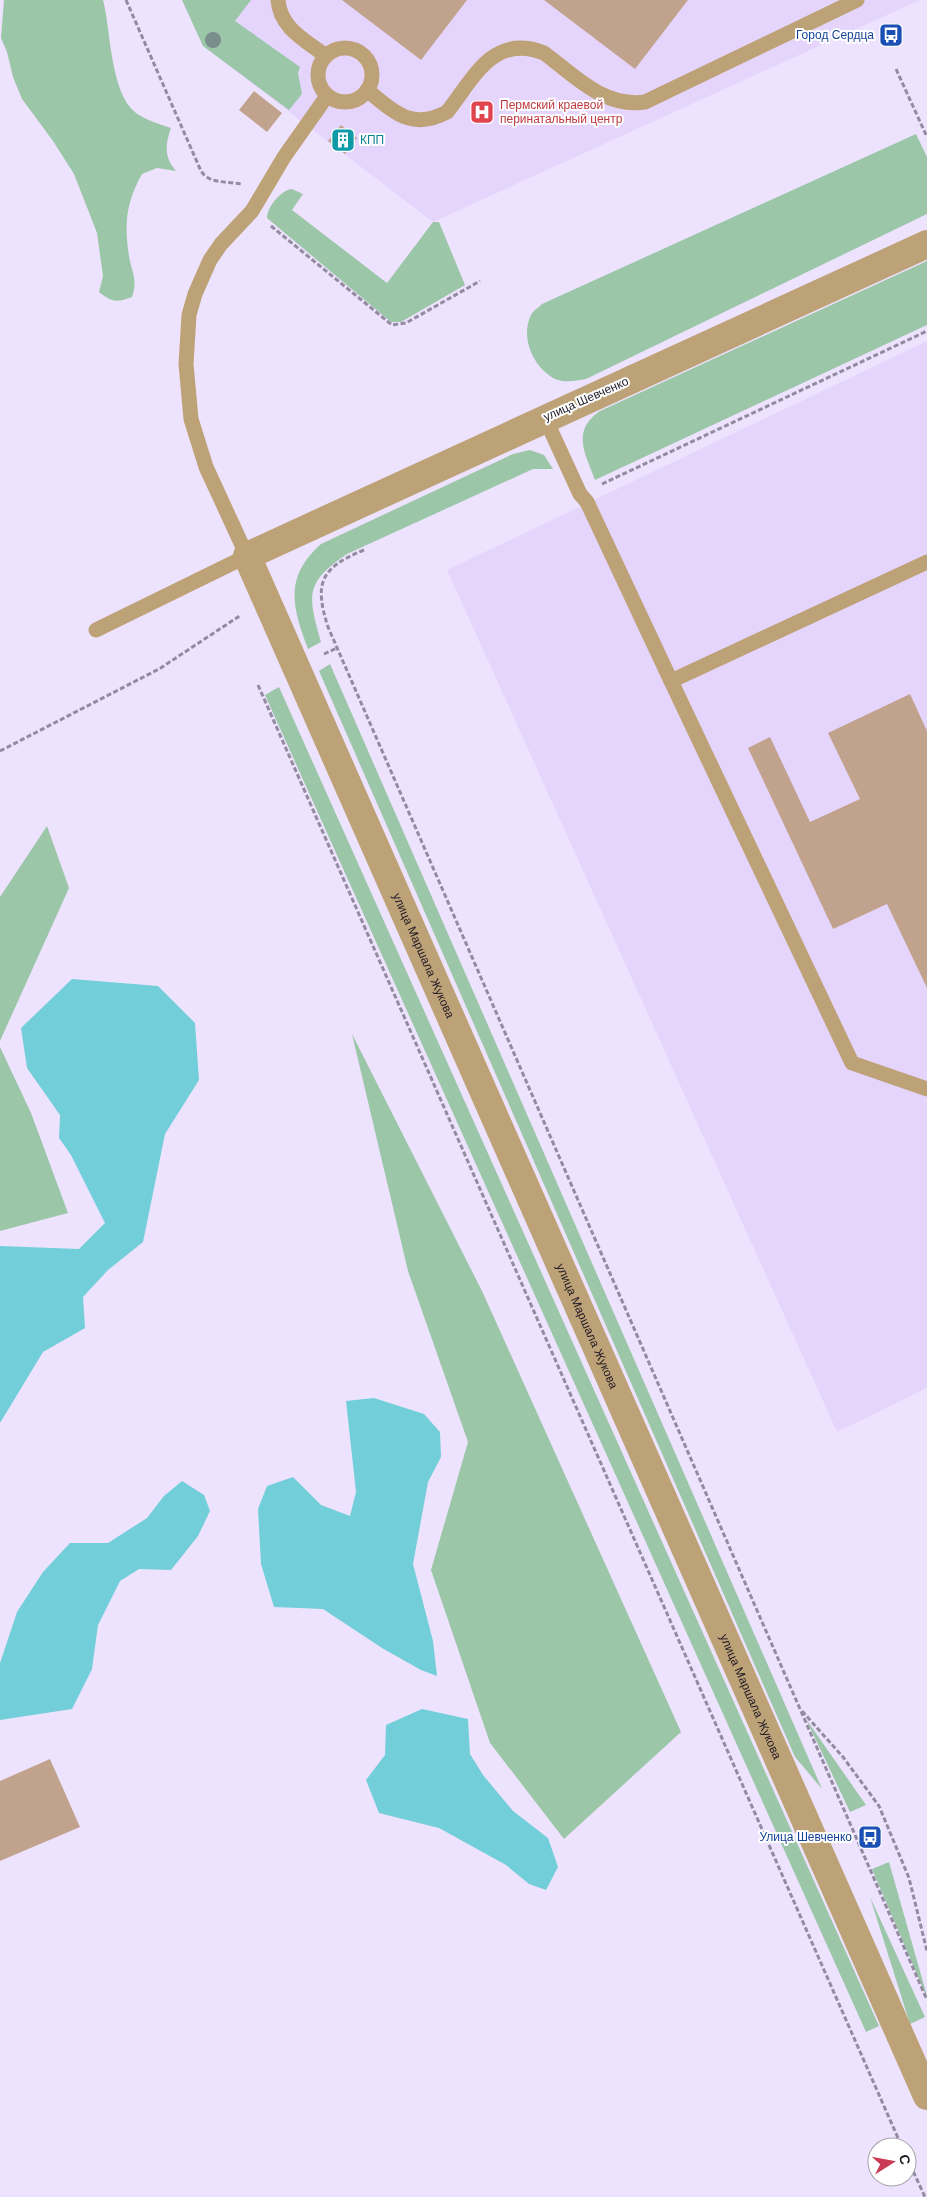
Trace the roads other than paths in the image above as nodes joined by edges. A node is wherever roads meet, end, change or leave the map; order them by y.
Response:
1 (278, 0) edge
2 (858, 0) edge
3 (326, 56) junction
4 (367, 90) junction
5 (327, 96) junction
6 (927, 244) edge
7 (544, 418) junction
8 (247, 556) junction
9 (927, 562) edge
10 (96, 630) dead end
11 (671, 681) junction
12 (927, 1089) edge
13 (927, 2096) edge

1 - 3 lane
2 - 4 lane
3 - 4 lane
3 - 5 lane
4 - 5 lane
5 - 8 lane
6 - 7 street, улица Шевченко
7 - 8 street, улица Шевченко
7 - 11 lane
8 - 10 lane
8 - 13 street, улица Маршала Жукова
9 - 11 lane
11 - 12 lane

